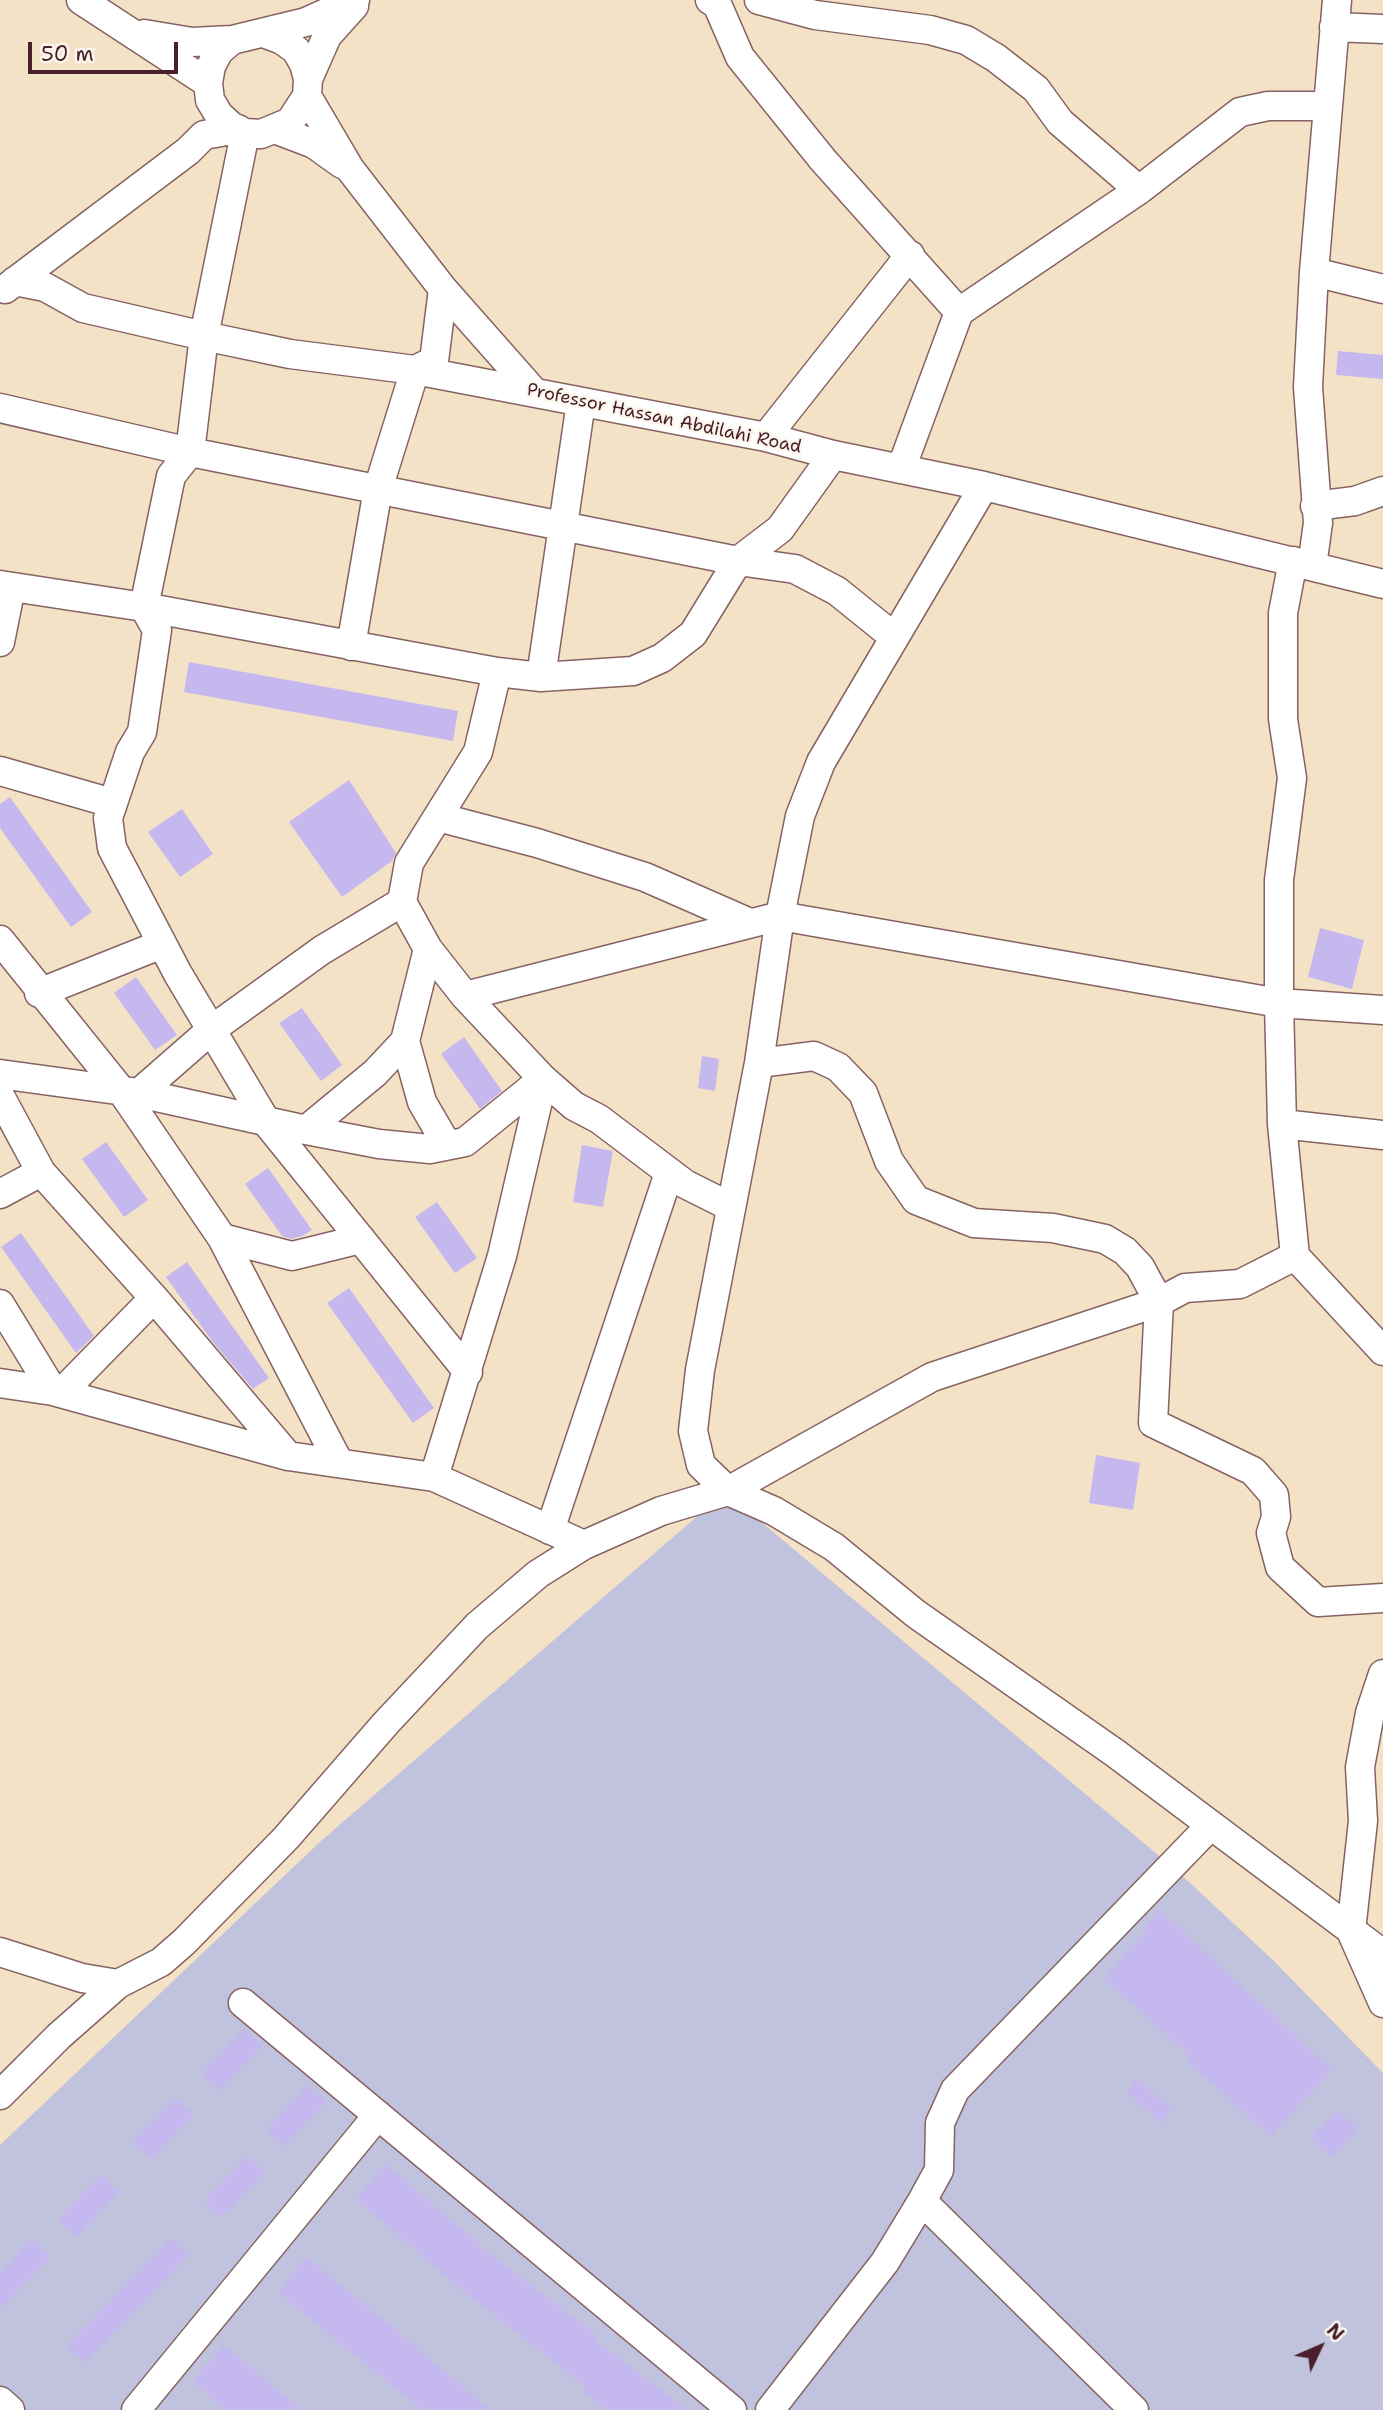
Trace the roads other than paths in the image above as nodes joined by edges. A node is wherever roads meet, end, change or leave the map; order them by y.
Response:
1 (81, 0) edge
2 (355, 0) edge
3 (360, 0) edge
4 (759, 0) edge
5 (718, 1) edge
6 (1335, 14) edge
7 (1383, 29) edge
8 (134, 33) junction
9 (266, 34) junction
10 (232, 40) junction
11 (208, 87) junction
12 (307, 88) junction
13 (1327, 106) junction
14 (242, 131) junction
15 (277, 131) junction
16 (188, 151) junction
17 (350, 169) junction
18 (1139, 190) junction
19 (910, 255) junction
20 (1314, 272) junction
21 (8, 287) edge
22 (443, 289) junction
23 (1383, 289) edge
24 (959, 312) junction
25 (204, 336) junction
26 (415, 370) junction
27 (534, 392) junction
28 (582, 402) junction
29 (0, 408) edge
30 (766, 437) junction
31 (190, 452) junction
32 (833, 455) junction
33 (901, 469) junction
34 (984, 486) junction
35 (378, 489) junction
36 (1383, 491) edge
37 (1315, 506) junction
38 (562, 526) junction
39 (738, 561) junction
40 (1303, 564) junction
41 (1383, 584) edge
42 (6, 586) edge
43 (144, 607) junction
44 (894, 637) junction
45 (0, 642) edge
46 (351, 646) junction
47 (497, 672) junction
48 (541, 677) junction
49 (0, 771) edge
50 (112, 803) junction
51 (438, 817) junction
52 (402, 902) junction
53 (780, 916) junction
54 (750, 923) junction
55 (0, 940) edge
56 (162, 944) junction
57 (428, 949) junction
58 (39, 993) junction
59 (465, 996) junction
60 (1279, 1003) junction
61 (1383, 1010) edge
62 (211, 1030) junction
63 (405, 1041) junction
64 (760, 1063) junction
65 (0, 1074) edge
66 (543, 1079) junction
67 (131, 1093) junction
68 (0, 1096) edge
69 (267, 1123) junction
70 (1282, 1124) junction
71 (306, 1130) junction
72 (1383, 1135) edge
73 (447, 1145) junction
74 (41, 1172) junction
75 (668, 1173) junction
76 (0, 1194) edge
77 (731, 1207) junction
78 (222, 1238) junction
79 (361, 1240) junction
80 (1295, 1256) junction
81 (154, 1298) junction
82 (1159, 1302) junction
83 (0, 1304) edge
84 (1383, 1351) edge
85 (467, 1372) junction
86 (0, 1383) edge
87 (57, 1392) junction
88 (288, 1456) junction
89 (338, 1461) junction
90 (434, 1477) junction
91 (728, 1491) junction
92 (550, 1530) junction
93 (583, 1545) junction
94 (1383, 1598) edge
95 (1383, 1674) edge
96 (1373, 1824) edge
97 (1211, 1825) junction
98 (1351, 1931) junction
99 (0, 1952) edge
100 (1383, 1954) edge
101 (118, 1984) junction
102 (243, 2003) dead end
103 (1383, 2003) edge
104 (4, 2087) edge
105 (378, 2115) junction
106 (922, 2201) junction
107 (0, 2401) edge
108 (10, 2410) edge
109 (136, 2410) edge
110 (732, 2410) edge
111 (770, 2410) edge
112 (1134, 2410) edge

1 - 8 street
2 - 9 street
3 - 12 street
4 - 18 street
5 - 19 street
6 - 7 street
6 - 13 street
8 - 10 street
8 - 11 street
9 - 10 street
9 - 12 street
10 - 11 street
11 - 14 street
11 - 16 street
12 - 15 street
12 - 17 street
13 - 18 street
13 - 20 street
14 - 15 street
14 - 16 street
14 - 25 street
15 - 17 street
16 - 21 street
17 - 22 street
18 - 24 street
19 - 24 street
19 - 30 street
20 - 23 street
20 - 37 street
21 - 25 street, Professor Hassan Abdilahi Road
22 - 26 street
22 - 27 street
24 - 33 street
25 - 26 street, Professor Hassan Abdilahi Road
25 - 31 street
26 - 27 street, Professor Hassan Abdilahi Road
26 - 35 street
27 - 28 street, Professor Hassan Abdilahi Road
28 - 30 street, Professor Hassan Abdilahi Road
28 - 38 street
29 - 31 street
30 - 32 street, Professor Hassan Abdilahi Road
31 - 35 street
31 - 43 street
32 - 33 street, Professor Hassan Abdilahi Road
32 - 39 street
33 - 34 street, Professor Hassan Abdilahi Road
34 - 40 street, Professor Hassan Abdilahi Road
34 - 44 street
35 - 38 street
35 - 46 street
36 - 37 street
37 - 40 street
38 - 39 street
38 - 48 street
39 - 44 street
39 - 48 street
40 - 41 street, Professor Hassan Abdilahi Road
40 - 60 street
42 - 43 street
42 - 45 street
43 - 46 street
43 - 50 street
44 - 53 street
46 - 47 street
47 - 48 street
47 - 51 street
49 - 50 street
50 - 56 street
51 - 52 street
51 - 54 street
52 - 57 street
52 - 62 street
53 - 54 street
53 - 60 street
53 - 64 street
54 - 59 street
55 - 58 street
56 - 58 street
56 - 62 street
57 - 59 street
57 - 63 street
58 - 67 street
59 - 66 street
60 - 61 street
60 - 70 street
62 - 67 street
62 - 69 street
63 - 71 street
63 - 73 street
64 - 77 street
64 - 82 street
65 - 67 street
66 - 73 street
66 - 75 street
66 - 85 street
67 - 69 street
67 - 78 street
68 - 74 street
69 - 71 street
69 - 79 street
70 - 72 street
70 - 80 street
71 - 73 street
74 - 76 street
74 - 81 street
75 - 77 street
75 - 92 street
77 - 91 street
78 - 79 street
78 - 89 street
79 - 85 street
80 - 82 street
80 - 84 street
81 - 87 street
81 - 88 street
82 - 91 street
82 - 94 street
83 - 87 street
85 - 90 street
86 - 87 street
87 - 88 street
88 - 89 street
89 - 90 street
90 - 92 street
91 - 93 street
91 - 97 street
92 - 93 street
93 - 101 street
95 - 96 street
96 - 98 street
97 - 98 street
97 - 106 street
98 - 100 street
98 - 103 street
99 - 101 street
101 - 104 street
102 - 105 street
105 - 109 street
105 - 110 street
106 - 111 street
106 - 112 street
107 - 108 street

